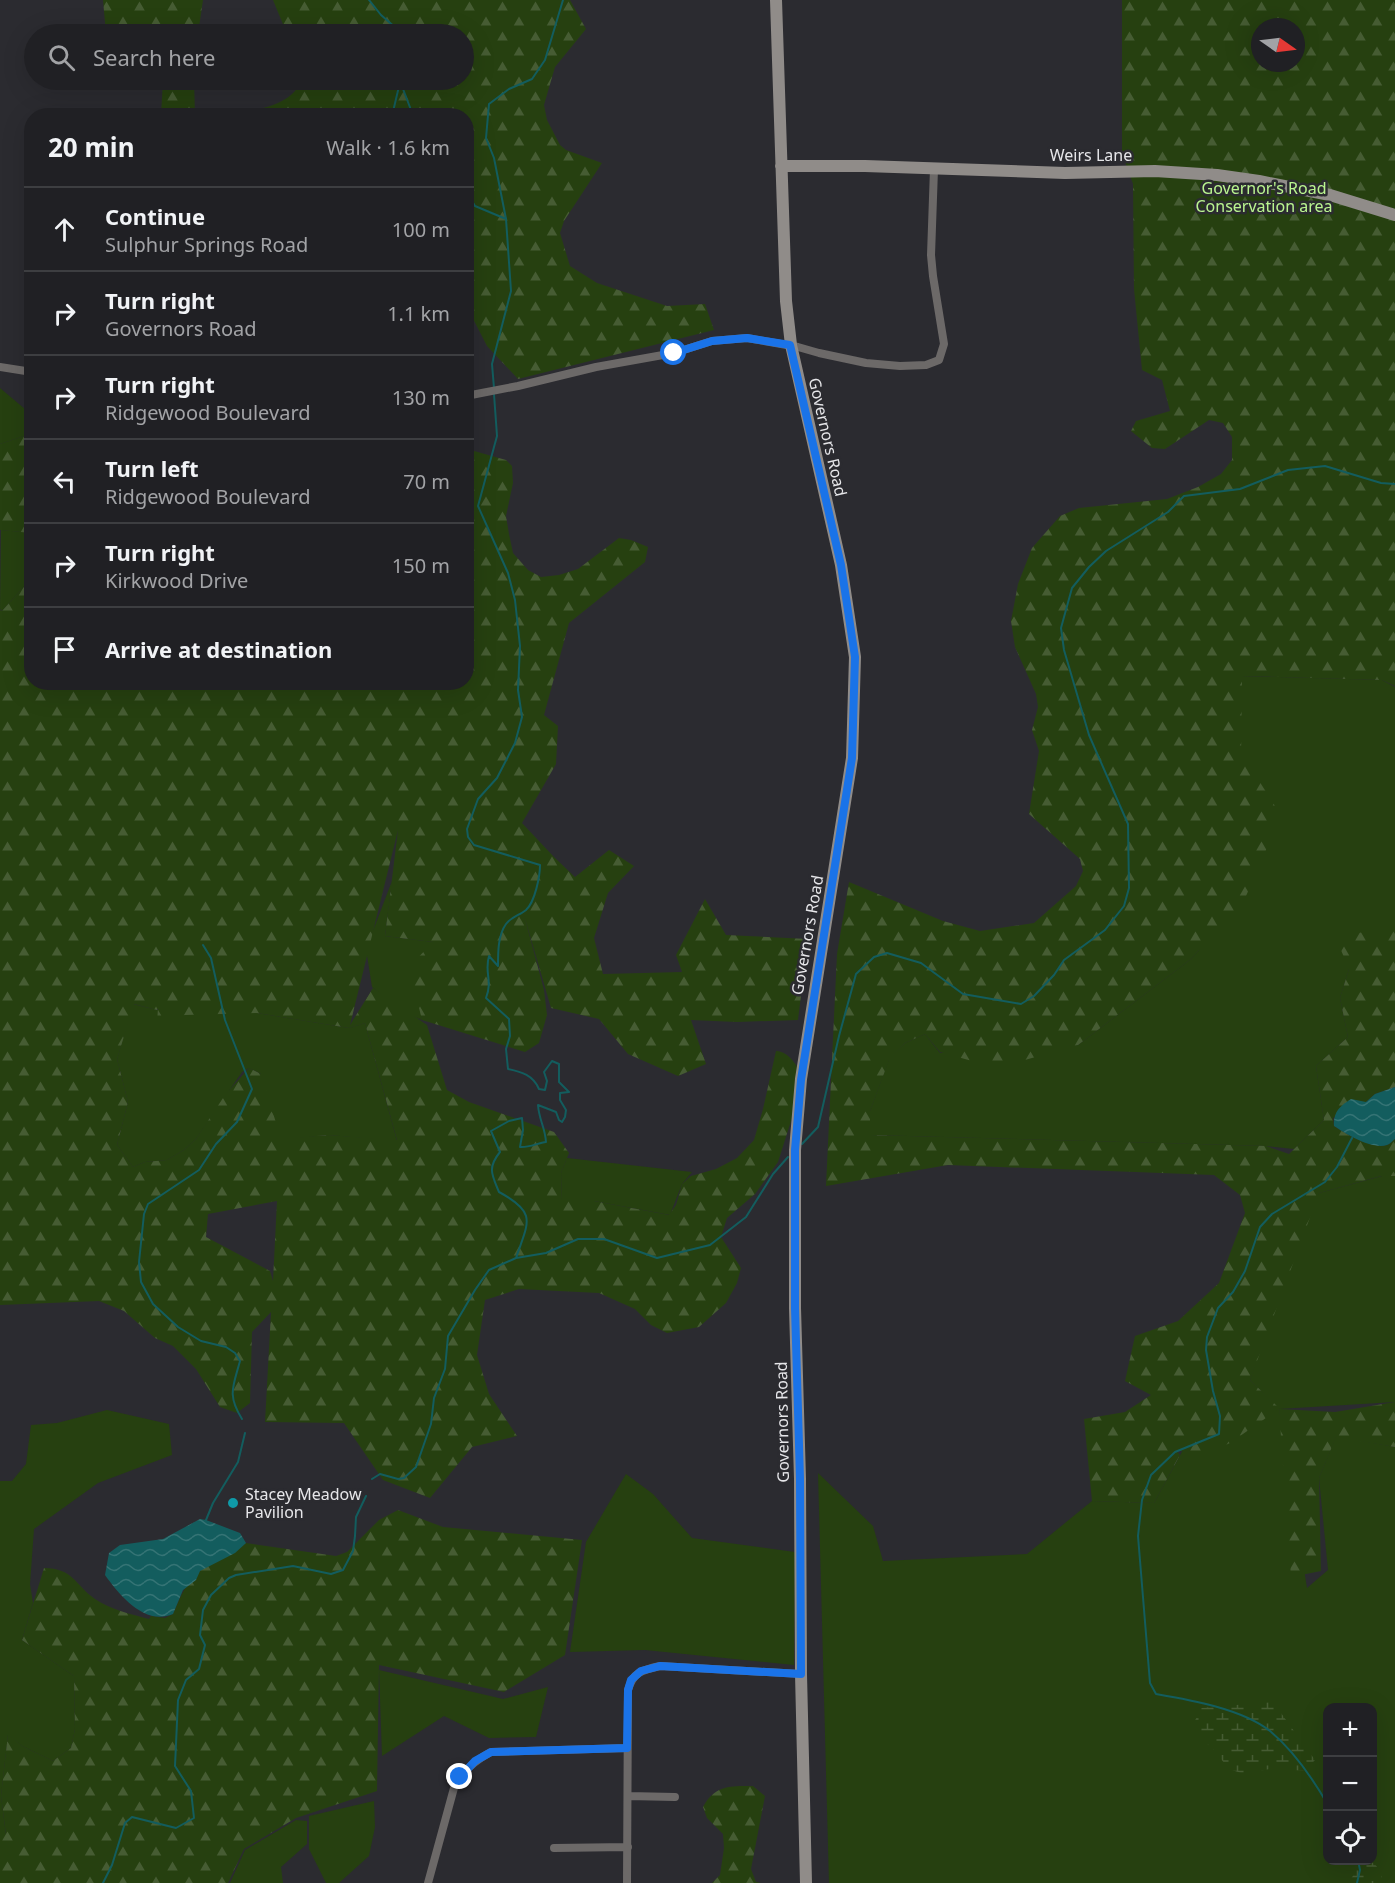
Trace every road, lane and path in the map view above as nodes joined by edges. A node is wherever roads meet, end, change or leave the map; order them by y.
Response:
1 (776, 0) edge
2 (781, 166) junction
3 (934, 169) junction
4 (1395, 215) edge
5 (790, 345) junction
6 (0, 367) edge
7 (24, 371) edge
8 (474, 394) edge
9 (801, 1674) junction
10 (627, 1748) junction
11 (628, 1796) junction
12 (675, 1797) dead end
13 (628, 1846) junction
14 (554, 1848) dead end
15 (428, 1883) edge
16 (627, 1883) edge
17 (806, 1883) edge

1 - 2 main road, Governors Road
2 - 3 main road, Weirs Lane
2 - 5 main road, Governors Road
3 - 4 main road, Weirs Lane
3 - 5 street
5 - 8 street
5 - 9 main road, Governors Road
6 - 7 street
9 - 10 street
9 - 17 main road, Governors Road
10 - 11 street
10 - 15 street
11 - 12 street
11 - 13 street
13 - 14 street
13 - 16 street

